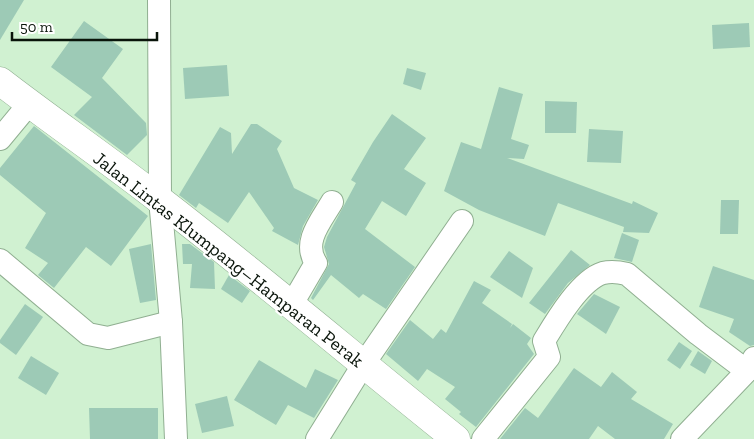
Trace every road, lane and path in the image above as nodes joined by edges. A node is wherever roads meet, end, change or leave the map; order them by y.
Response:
1 (159, 0) edge
2 (0, 81) edge
3 (29, 104) junction
4 (0, 139) edge
5 (160, 199) junction
6 (332, 202) dead end
7 (462, 220) dead end
8 (0, 260) edge
9 (292, 304) junction
10 (171, 322) junction
11 (751, 364) edge
12 (363, 365) junction
13 (176, 439) edge
14 (317, 439) edge
15 (456, 439) edge
16 (483, 439) edge
17 (682, 439) edge

1 - 5 street
2 - 3 main road, Jalan Lintas Klumpang–Hamparan Perak
3 - 4 street
3 - 5 main road, Jalan Lintas Klumpang–Hamparan Perak
5 - 9 main road, Jalan Lintas Klumpang–Hamparan Perak
5 - 10 street
6 - 9 street
7 - 12 street
8 - 10 street
9 - 12 main road, Jalan Lintas Klumpang–Hamparan Perak
10 - 13 street
11 - 16 street
11 - 17 street
12 - 14 street
12 - 15 main road, Jalan Lintas Klumpang–Hamparan Perak

